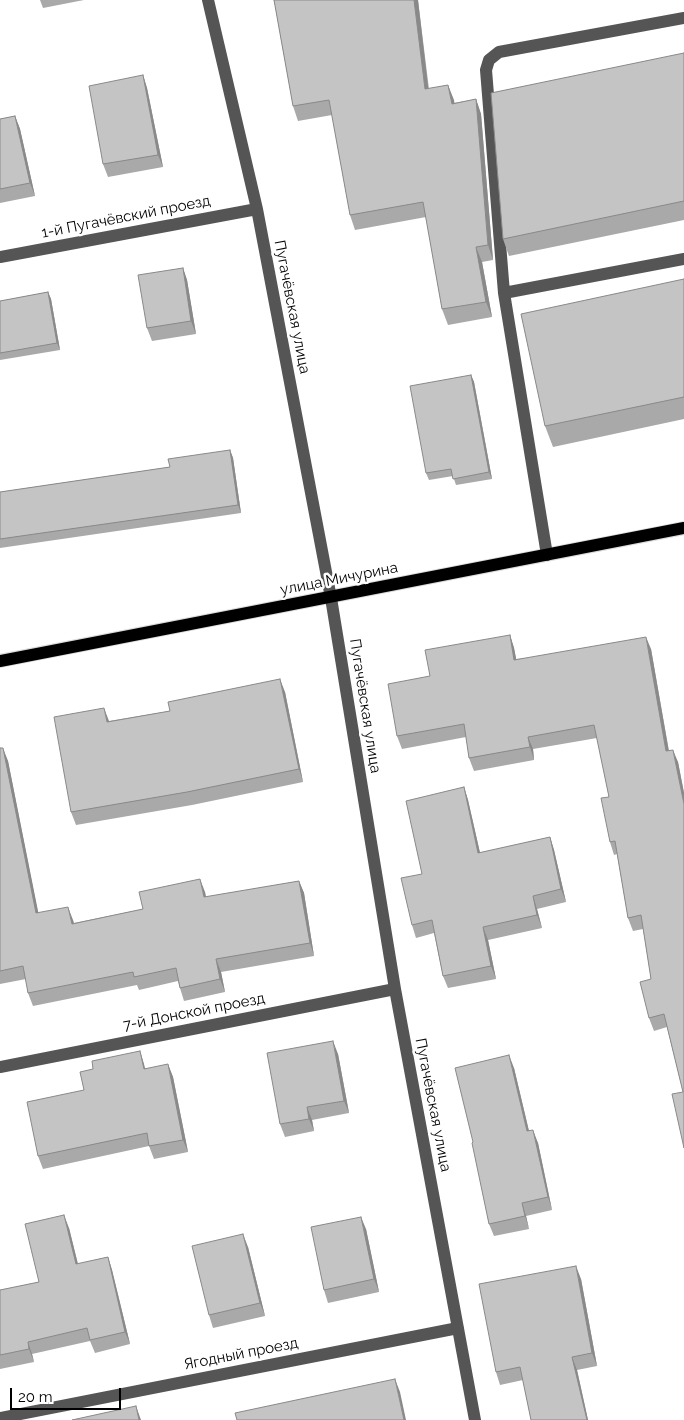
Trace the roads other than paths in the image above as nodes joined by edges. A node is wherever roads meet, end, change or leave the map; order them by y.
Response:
1 (208, 0) edge
2 (684, 18) edge
3 (257, 209) junction
4 (0, 257) edge
5 (684, 259) edge
6 (504, 293) junction
7 (684, 528) edge
8 (547, 555) junction
9 (331, 598) junction
10 (0, 661) edge
11 (395, 989) junction
12 (0, 1066) edge
13 (458, 1328) junction
14 (0, 1418) edge
15 (475, 1420) edge

1 - 3 street, Пугачёвская улица
2 - 6 street
3 - 4 street, 1-й Пугачёвский проезд
3 - 9 street, Пугачёвская улица
5 - 6 street
6 - 8 street
7 - 8 main road, улица Мичурина
8 - 9 main road, улица Мичурина
9 - 10 main road, улица Мичурина
9 - 11 street, Пугачёвская улица
11 - 12 street, 7-й Донской проезд
11 - 13 street, Пугачёвская улица
13 - 14 street, Ягодный проезд
13 - 15 street, Пугачёвская улица

